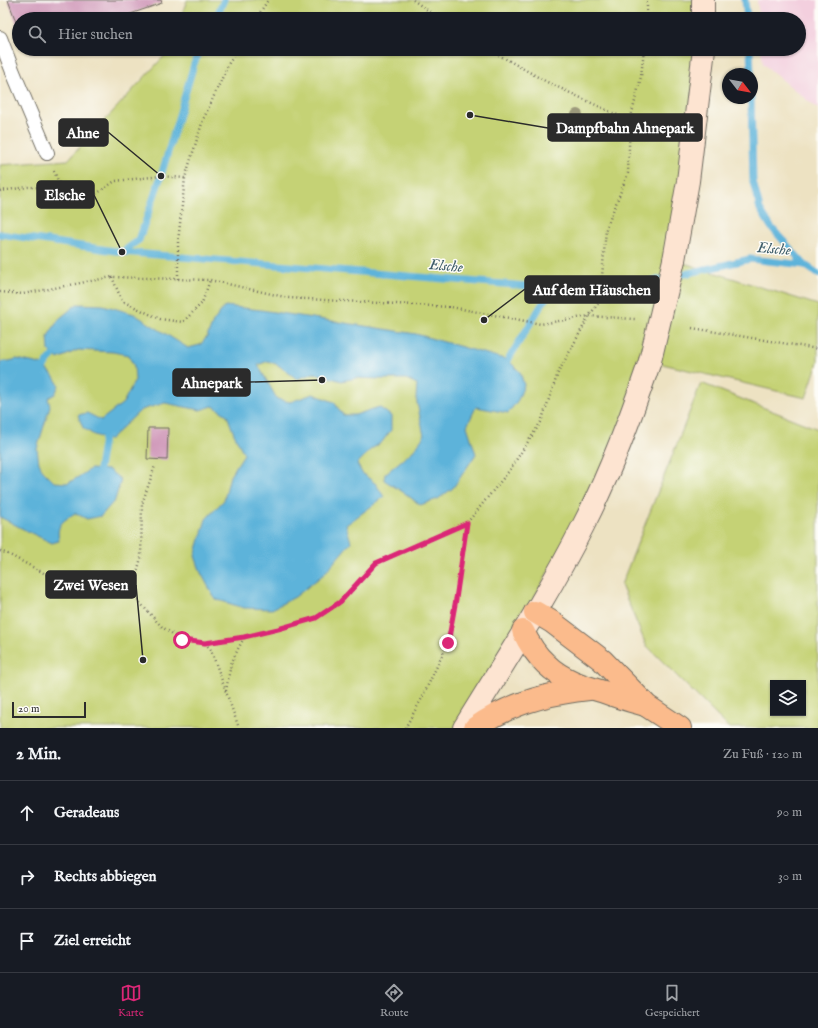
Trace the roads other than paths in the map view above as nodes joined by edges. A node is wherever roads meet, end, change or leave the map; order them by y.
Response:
1 (703, 0) edge
2 (703, 12) edge
3 (0, 38) edge
4 (703, 56) edge
5 (47, 154) dead end
6 (535, 612) junction
7 (523, 632) junction
8 (592, 689) junction
9 (647, 706) junction
10 (464, 728) edge
11 (475, 728) edge
12 (680, 728) edge

1 - 2 main road
3 - 5 lane
4 - 6 main road, bridge
6 - 7 main road
6 - 9 highway
7 - 8 highway
7 - 10 main road
8 - 9 highway
8 - 11 highway
9 - 12 highway

